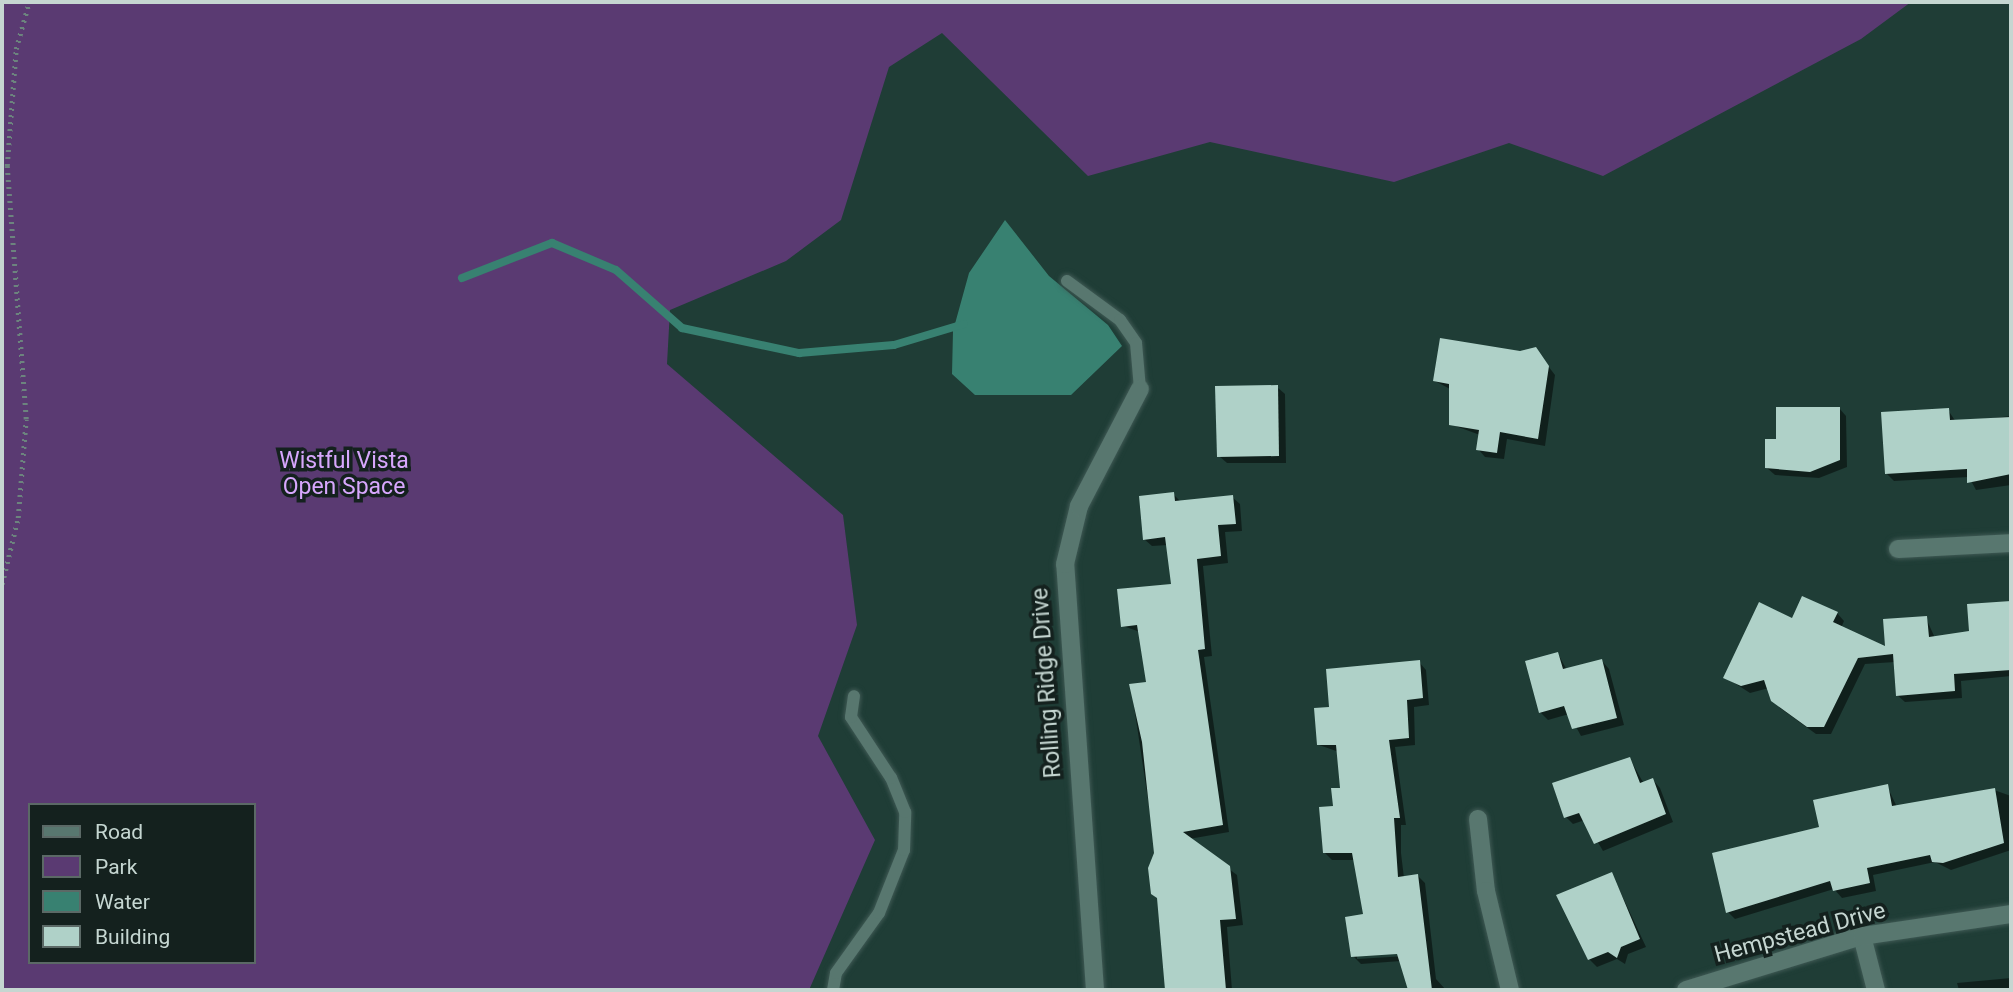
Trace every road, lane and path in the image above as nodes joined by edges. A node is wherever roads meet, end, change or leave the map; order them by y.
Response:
1 (29, 2) edge
2 (1066, 281) dead end
3 (1140, 389) joint
4 (2011, 543) edge
5 (1898, 549) dead end
6 (2, 584) edge
7 (853, 696) dead end
8 (1478, 819) dead end
9 (2011, 914) edge
10 (1862, 936) junction
11 (833, 990) edge
12 (1096, 990) edge
13 (1510, 990) edge
14 (1686, 990) edge
15 (1876, 990) edge

1 - 6 path
2 - 3 lane
3 - 12 street, Rolling Ridge Drive
4 - 5 street
7 - 11 lane
8 - 13 street
9 - 10 street, Hempstead Drive
10 - 14 street, Hempstead Drive
10 - 15 street

